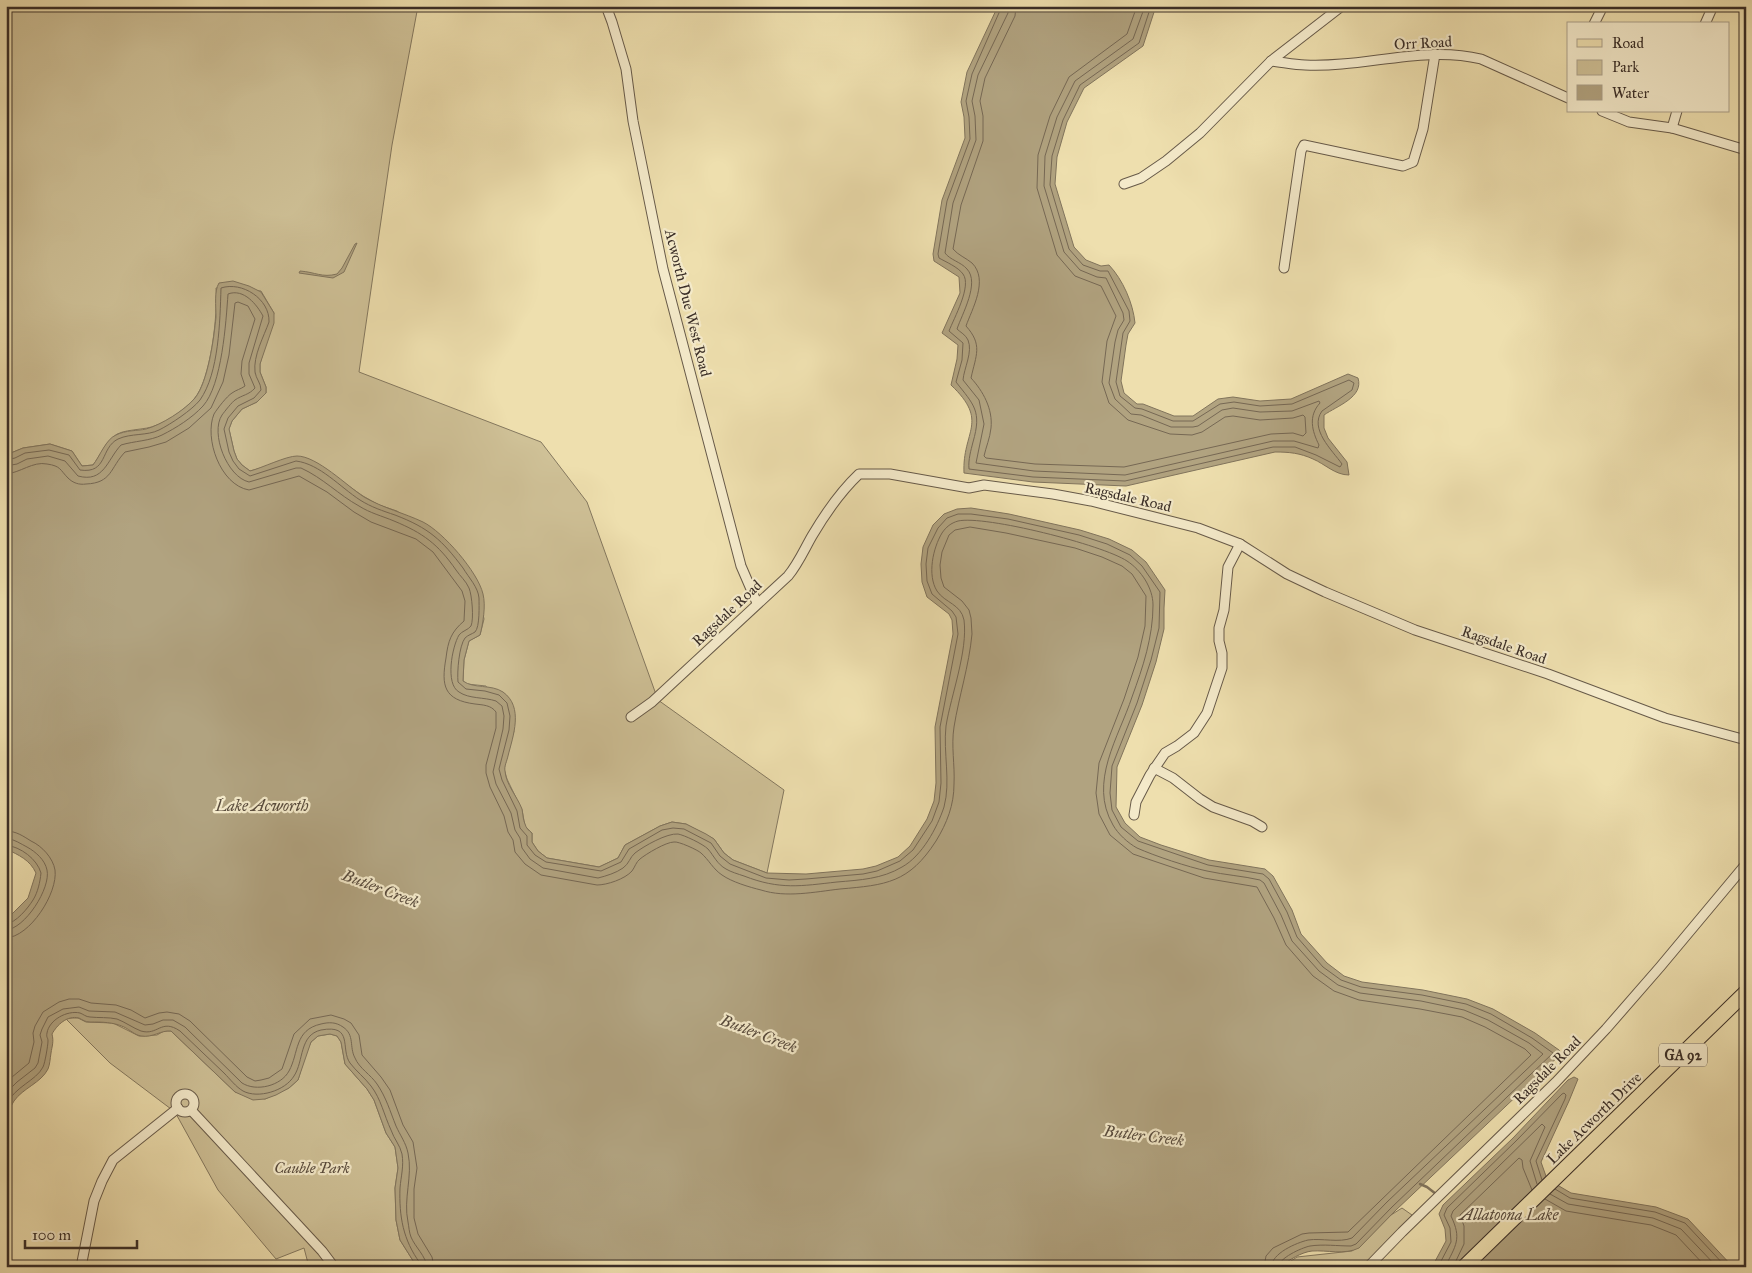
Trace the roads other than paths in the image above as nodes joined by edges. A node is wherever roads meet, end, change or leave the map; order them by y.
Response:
1 (606, 6) edge
2 (1342, 6) edge
3 (1603, 6) edge
4 (1713, 6) edge
5 (1595, 22) edge
6 (1705, 22) edge
7 (1435, 54) junction
8 (1271, 61) junction
9 (1567, 98) edge
10 (1604, 112) edge
11 (1677, 112) edge
12 (1672, 128) junction
13 (1746, 150) edge
14 (1124, 184) dead end
15 (1284, 268) dead end
16 (1240, 544) junction
17 (757, 603) junction
18 (631, 717) dead end
19 (1746, 740) edge
20 (1154, 768) junction
21 (1134, 815) dead end
22 (1262, 827) dead end
23 (1746, 864) edge
24 (1746, 992) edge
25 (1746, 1006) edge
26 (178, 1108) junction
27 (191, 1110) junction
28 (1622, 1119) junction
29 (81, 1267) edge
30 (334, 1267) edge
31 (1368, 1267) edge
32 (1464, 1267) edge
33 (1476, 1267) edge

1 - 17 street, Acworth Due West Road
2 - 8 street
3 - 5 street
4 - 6 street
7 - 8 street, Orr Road
7 - 9 street, Orr Road
7 - 15 street
8 - 14 street
10 - 12 street
11 - 12 street
12 - 13 street
16 - 17 street, Ragsdale Road
16 - 19 street, Ragsdale Road
16 - 20 street
17 - 18 street, Ragsdale Road
20 - 21 street
20 - 22 street
23 - 31 street, Ragsdale Road
24 - 28 main road, Lake Acworth Drive / GA 92
25 - 28 main road, Lake Acworth Drive / GA 92
26 - 27 street
26 - 27 street
26 - 29 street
27 - 30 street
28 - 32 main road, Lake Acworth Drive / GA 92
28 - 33 main road, Lake Acworth Drive / GA 92

